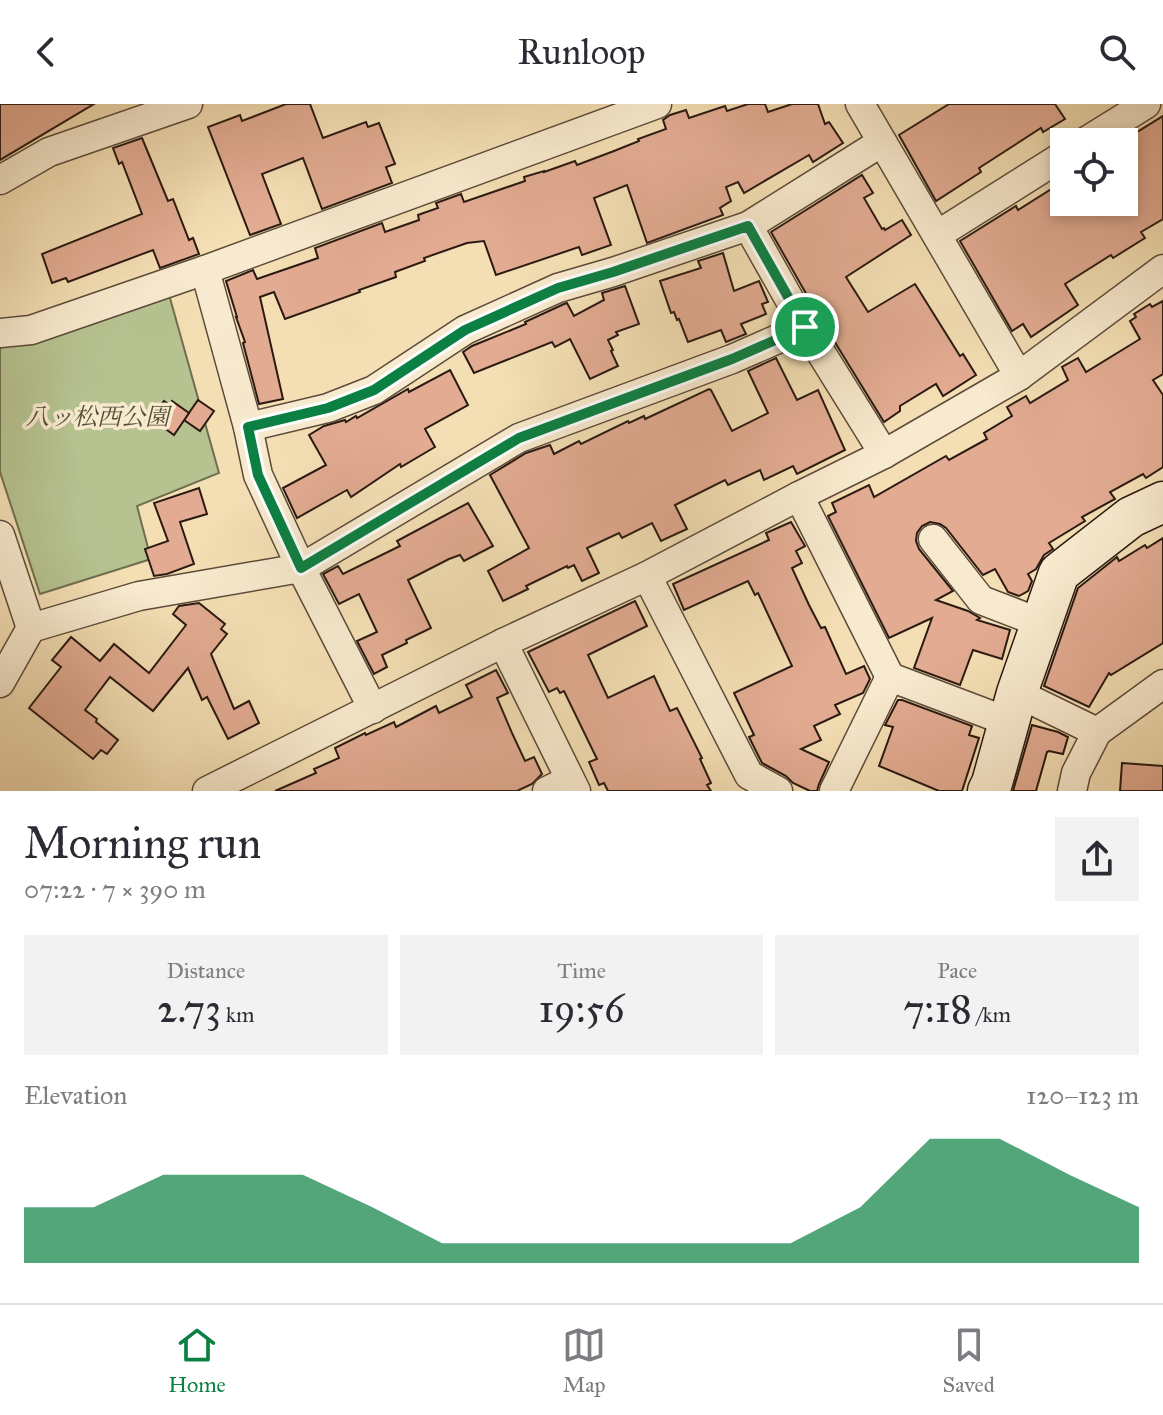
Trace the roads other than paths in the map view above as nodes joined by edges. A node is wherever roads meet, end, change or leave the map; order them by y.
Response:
1 (188, 104) edge
2 (657, 104) edge
3 (860, 104) edge
4 (1146, 104) edge
5 (1107, 128) edge
6 (882, 142) junction
7 (1050, 164) edge
8 (0, 180) edge
9 (748, 226) junction
10 (937, 235) junction
11 (205, 270) junction
12 (1162, 272) edge
13 (805, 327) junction
14 (0, 333) edge
15 (1019, 376) junction
16 (248, 427) junction
17 (884, 454) junction
18 (799, 496) junction
19 (1163, 502) edge
20 (0, 535) edge
21 (933, 539) dead end
22 (301, 568) junction
23 (647, 576) junction
24 (1041, 623) junction
25 (31, 628) junction
26 (503, 643) junction
27 (890, 677) junction
28 (0, 683) edge
29 (1163, 684) edge
30 (1013, 707) junction
31 (373, 709) junction
32 (1097, 732) junction
33 (564, 787) edge
34 (207, 791) edge
35 (778, 791) edge
36 (834, 791) edge
37 (988, 791) edge
38 (1072, 791) edge

1 - 8 street
2 - 11 street
3 - 6 street
4 - 5 street
6 - 9 street
6 - 10 street
7 - 10 street
9 - 13 street
9 - 16 street
10 - 15 street
11 - 14 street
11 - 16 street
12 - 15 street
13 - 17 street
13 - 22 street
15 - 17 street
16 - 22 street
17 - 18 street
18 - 23 street
18 - 27 street
19 - 24 street
20 - 25 street
21 - 24 street
22 - 25 street
22 - 31 street
23 - 26 street
23 - 35 street
24 - 30 street
25 - 28 street
26 - 31 street
26 - 33 street
27 - 30 street
27 - 36 street
29 - 32 street
30 - 32 street
30 - 37 street
31 - 34 street
32 - 38 street

